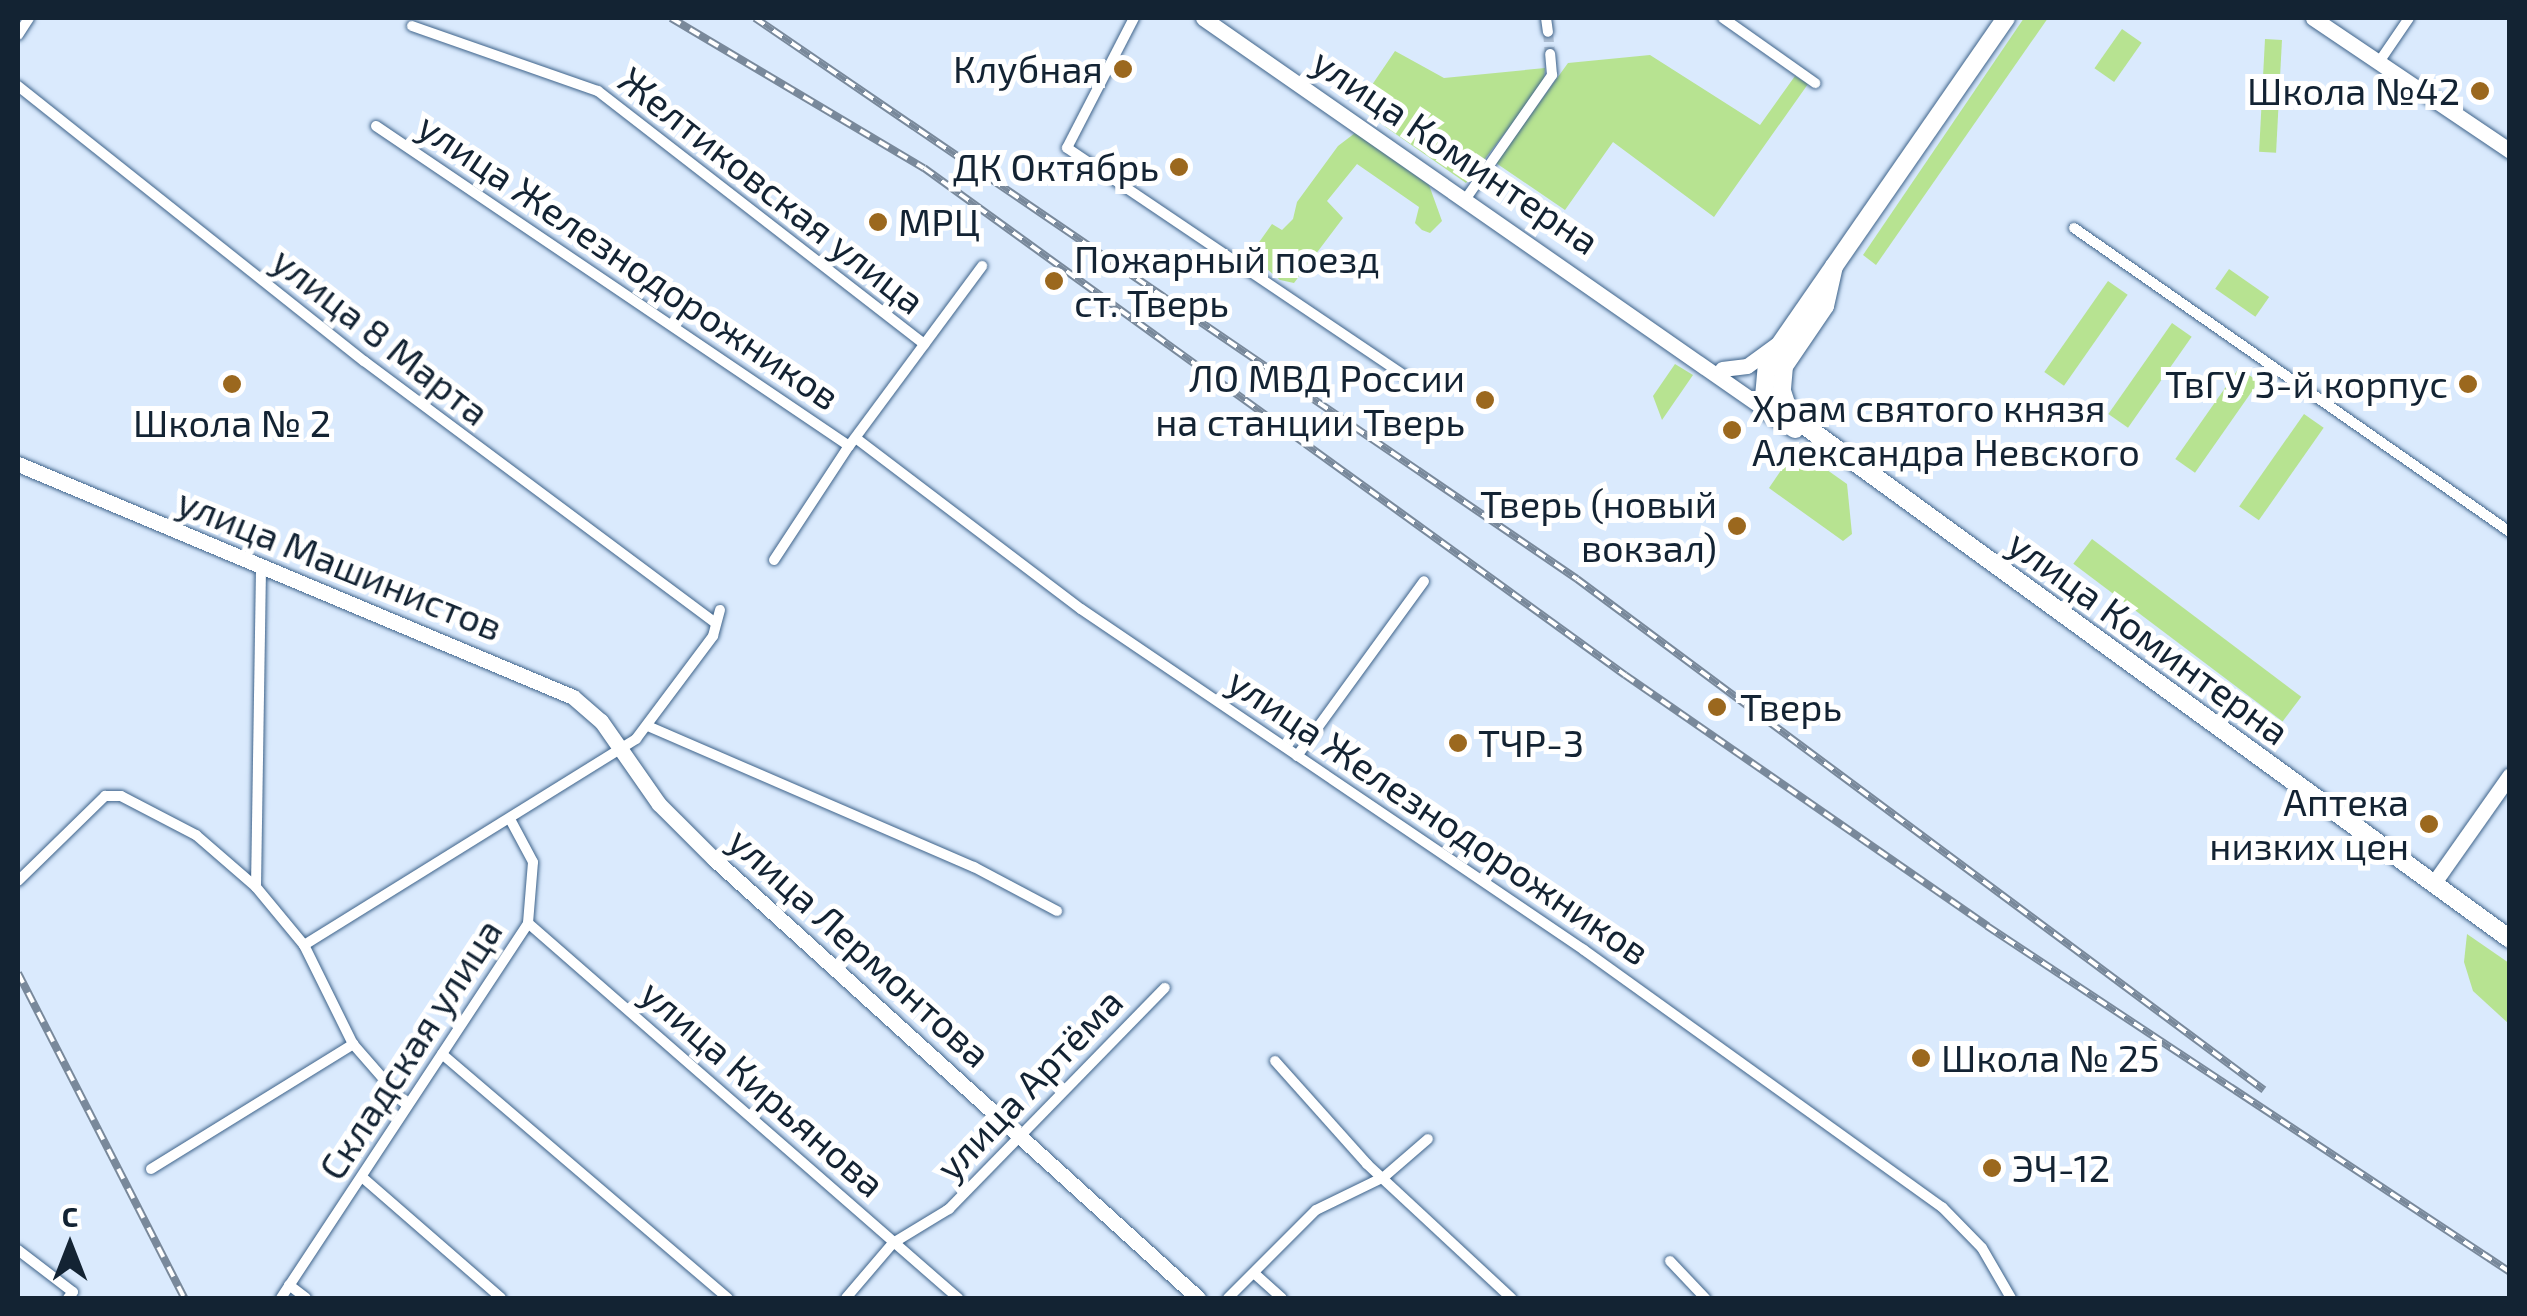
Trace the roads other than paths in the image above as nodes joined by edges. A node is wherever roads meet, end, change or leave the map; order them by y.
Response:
1 (29, 18) edge
2 (1134, 18) edge
3 (1203, 18) edge
4 (1546, 18) edge
5 (1723, 18) edge
6 (2006, 18) edge
7 (2313, 18) edge
8 (2409, 18) edge
9 (412, 26) dead end
10 (1548, 32) tunnel mouth
11 (18, 35) edge
12 (1550, 54) tunnel mouth
13 (2379, 62) junction
14 (1815, 83) dead end
15 (18, 86) edge
16 (376, 126) dead end
17 (2510, 151) edge
18 (1468, 198) junction
19 (2074, 228) dead end
20 (982, 266) dead end
21 (1834, 266) junction
22 (1782, 340) junction
23 (924, 344) junction
24 (1784, 366) junction
25 (1724, 376) junction
26 (1423, 388) dead end
27 (1759, 393) junction
28 (1790, 415) junction
29 (853, 442) junction
30 (1848, 458) junction
31 (18, 464) edge
32 (2510, 532) edge
33 (774, 560) dead end
34 (261, 567) junction
35 (1424, 581) dead end
36 (720, 610) dead end
37 (715, 623) junction
38 (650, 727) junction
39 (621, 747) junction
40 (1297, 756) junction
41 (2510, 775) edge
42 (510, 818) junction
43 (18, 881) edge
44 (2433, 884) junction
45 (256, 887) junction
46 (1057, 911) dead end
47 (528, 923) junction
48 (2510, 939) edge
49 (304, 945) junction
50 (1165, 988) dead end
51 (353, 1044) junction
52 (442, 1054) junction
53 (1275, 1061) dead end
54 (406, 1106) junction
55 (1021, 1138) junction
56 (1428, 1139) dead end
57 (152, 1169) dead end
58 (1384, 1176) junction
59 (362, 1178) junction
60 (894, 1242) junction
61 (18, 1250) edge
62 (1670, 1261) dead end
63 (1254, 1274) junction
64 (289, 1285) junction
65 (2008, 1294) edge
66 (71, 1295) edge
67 (280, 1298) edge
68 (306, 1298) edge
69 (501, 1298) edge
70 (728, 1298) edge
71 (846, 1298) edge
72 (958, 1298) edge
73 (1198, 1298) edge
74 (1228, 1298) edge
75 (1282, 1298) edge
76 (1510, 1298) edge
77 (1706, 1298) edge
78 (1994, 1298) edge

1 - 11 street
2 - 26 street
3 - 18 main road, улица Коминтерна
4 - 10 street
5 - 14 street
6 - 21 main road
7 - 13 main road
8 - 13 street
9 - 23 street, Желтиковская улица
12 - 18 street
13 - 17 main road
15 - 37 street, улица 8 Марта
16 - 29 street, улица Железнодорожников
18 - 25 main road, улица Коминтерна
19 - 32 street
20 - 23 street
21 - 22 main road
21 - 24 main road
22 - 25 main road
22 - 27 main road
23 - 29 street
24 - 27 main road
24 - 28 main road
25 - 27 main road, улица Коминтерна
25 - 27 main road
27 - 28 main road, улица Коминтерна
27 - 30 main road, улица Коминтерна
28 - 30 main road, улица Коминтерна
29 - 33 street
29 - 40 street, улица Железнодорожников
30 - 44 main road, улица Коминтерна
31 - 34 main road, улица Машинистов
34 - 39 main road, улица Машинистов
34 - 45 street
35 - 40 street
36 - 37 street
37 - 38 street
38 - 39 street
38 - 46 street
39 - 42 street
39 - 55 main road, улица Лермонтова
40 - 65 street, улица Железнодорожников
41 - 44 main road
42 - 47 street, Складская улица
42 - 49 street
43 - 45 street
44 - 48 main road, улица Коминтерна
45 - 49 street
47 - 52 street, Складская улица
47 - 60 street, улица Кирьянова
49 - 51 street
50 - 55 street, улица Артёма
51 - 54 street
51 - 57 street
52 - 54 street, Складская улица
52 - 70 street
53 - 58 street
54 - 59 street, Складская улица
55 - 60 street, улица Артёма
55 - 73 main road, улица Лермонтова
56 - 58 street
58 - 63 street
58 - 76 street
59 - 64 street, Складская улица
59 - 69 street
60 - 71 street, улица Артёма
60 - 72 street, улица Кирьянова
61 - 66 street
62 - 77 street
63 - 74 street
63 - 75 street
64 - 67 street, Складская улица
64 - 68 street
65 - 78 street

